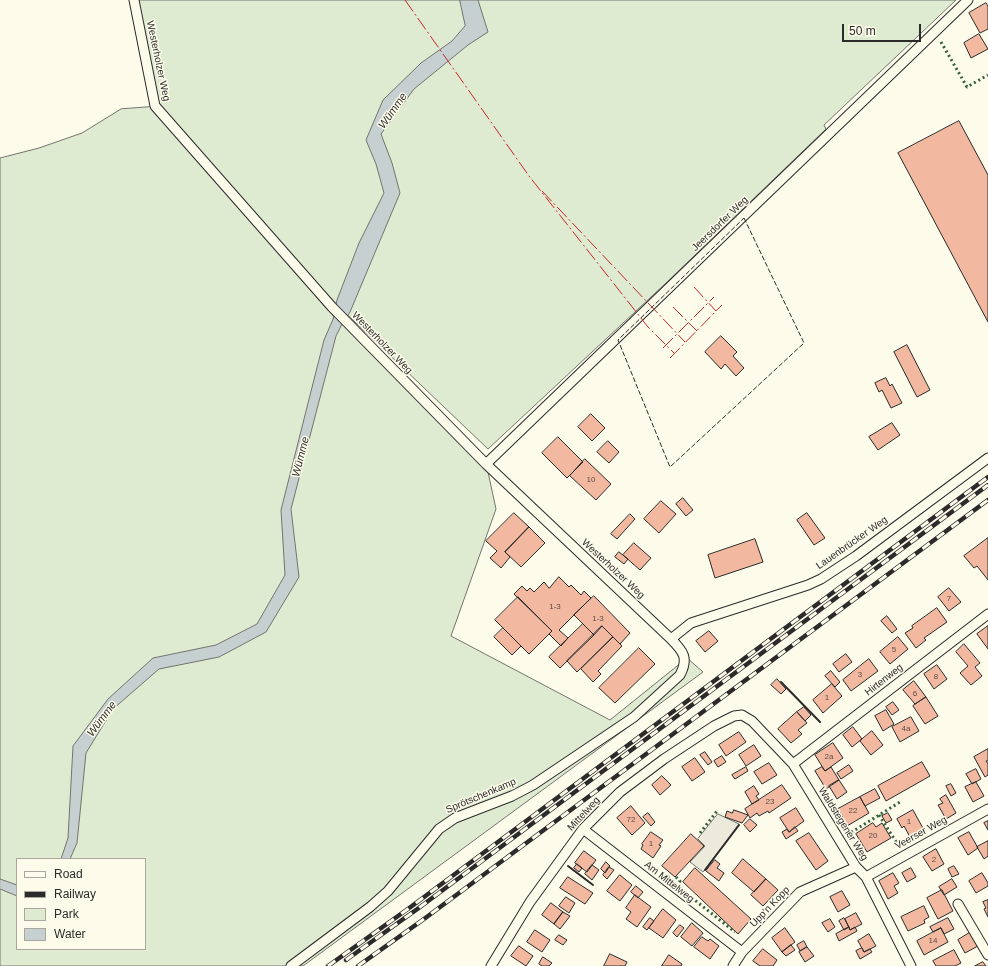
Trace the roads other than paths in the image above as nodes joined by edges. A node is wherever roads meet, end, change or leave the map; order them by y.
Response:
1 (134, 0) edge
2 (968, 0) edge
3 (988, 458) edge
4 (486, 464) junction
5 (988, 614) edge
6 (671, 639) junction
7 (684, 656) joint
8 (734, 716) joint
9 (793, 764) junction
10 (988, 809) edge
11 (583, 829) junction
12 (856, 867) junction
13 (866, 877) junction
14 (958, 904) dead end
15 (742, 952) junction
16 (988, 955) edge
17 (291, 966) edge
18 (491, 966) edge
19 (733, 966) edge
20 (911, 966) edge

1 - 4 street, Westerholzer Weg
2 - 4 street, Jeersdorfer Weg
3 - 6 street, Lauenbrücker Weg
4 - 6 street, Westerholzer Weg
5 - 9 street, Hirtenweg
6 - 7 street, Westerholzer Weg
7 - 17 street, Sprötschenkamp
8 - 9 street, Waldstegener Weg
8 - 11 street, Mittelweg
9 - 12 street, Waldstegener Weg
10 - 13 street, Veerser Weg
11 - 15 street, Am Mittelweg
11 - 18 street, Mittelweg
12 - 13 street, Waldstegener Weg
12 - 15 street, Upp'n Kopp
13 - 20 street, Waldstegener Weg
14 - 16 street
15 - 19 street, Upp'n Kopp

